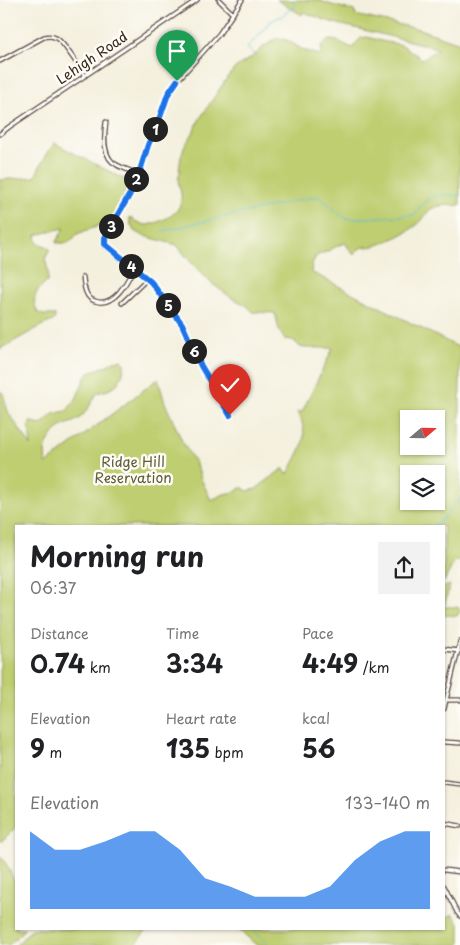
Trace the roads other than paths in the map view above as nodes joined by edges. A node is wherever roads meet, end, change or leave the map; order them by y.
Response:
1 (197, 0) edge
2 (219, 0) edge
3 (242, 0) edge
4 (233, 14) junction
5 (0, 61) edge
6 (85, 76) junction
7 (106, 122) dead end
8 (0, 134) edge
9 (139, 174) junction
10 (134, 268) junction
11 (83, 277) dead end
12 (147, 279) junction
13 (122, 303) dead end
14 (230, 415) dead end
15 (460, 642) edge
16 (445, 649) edge
17 (459, 651) edge
18 (446, 700) junction
19 (460, 700) edge
20 (445, 704) edge
21 (445, 742) edge
22 (460, 744) edge
23 (445, 782) edge
24 (460, 784) edge
25 (445, 823) edge
26 (460, 826) edge
27 (445, 870) edge
28 (460, 872) edge
29 (445, 888) edge
30 (460, 916) edge

1 - 6 street, Lehigh Road
2 - 4 street
3 - 4 street
4 - 9 street
5 - 6 street
6 - 8 street, Lehigh Road
7 - 9 street
9 - 10 street
10 - 11 street
10 - 12 street
12 - 13 street
12 - 14 street
15 - 17 street
16 - 17 street
17 - 18 street
18 - 19 street
18 - 20 street
21 - 22 street
23 - 24 street
25 - 26 street
27 - 28 street
29 - 30 street

